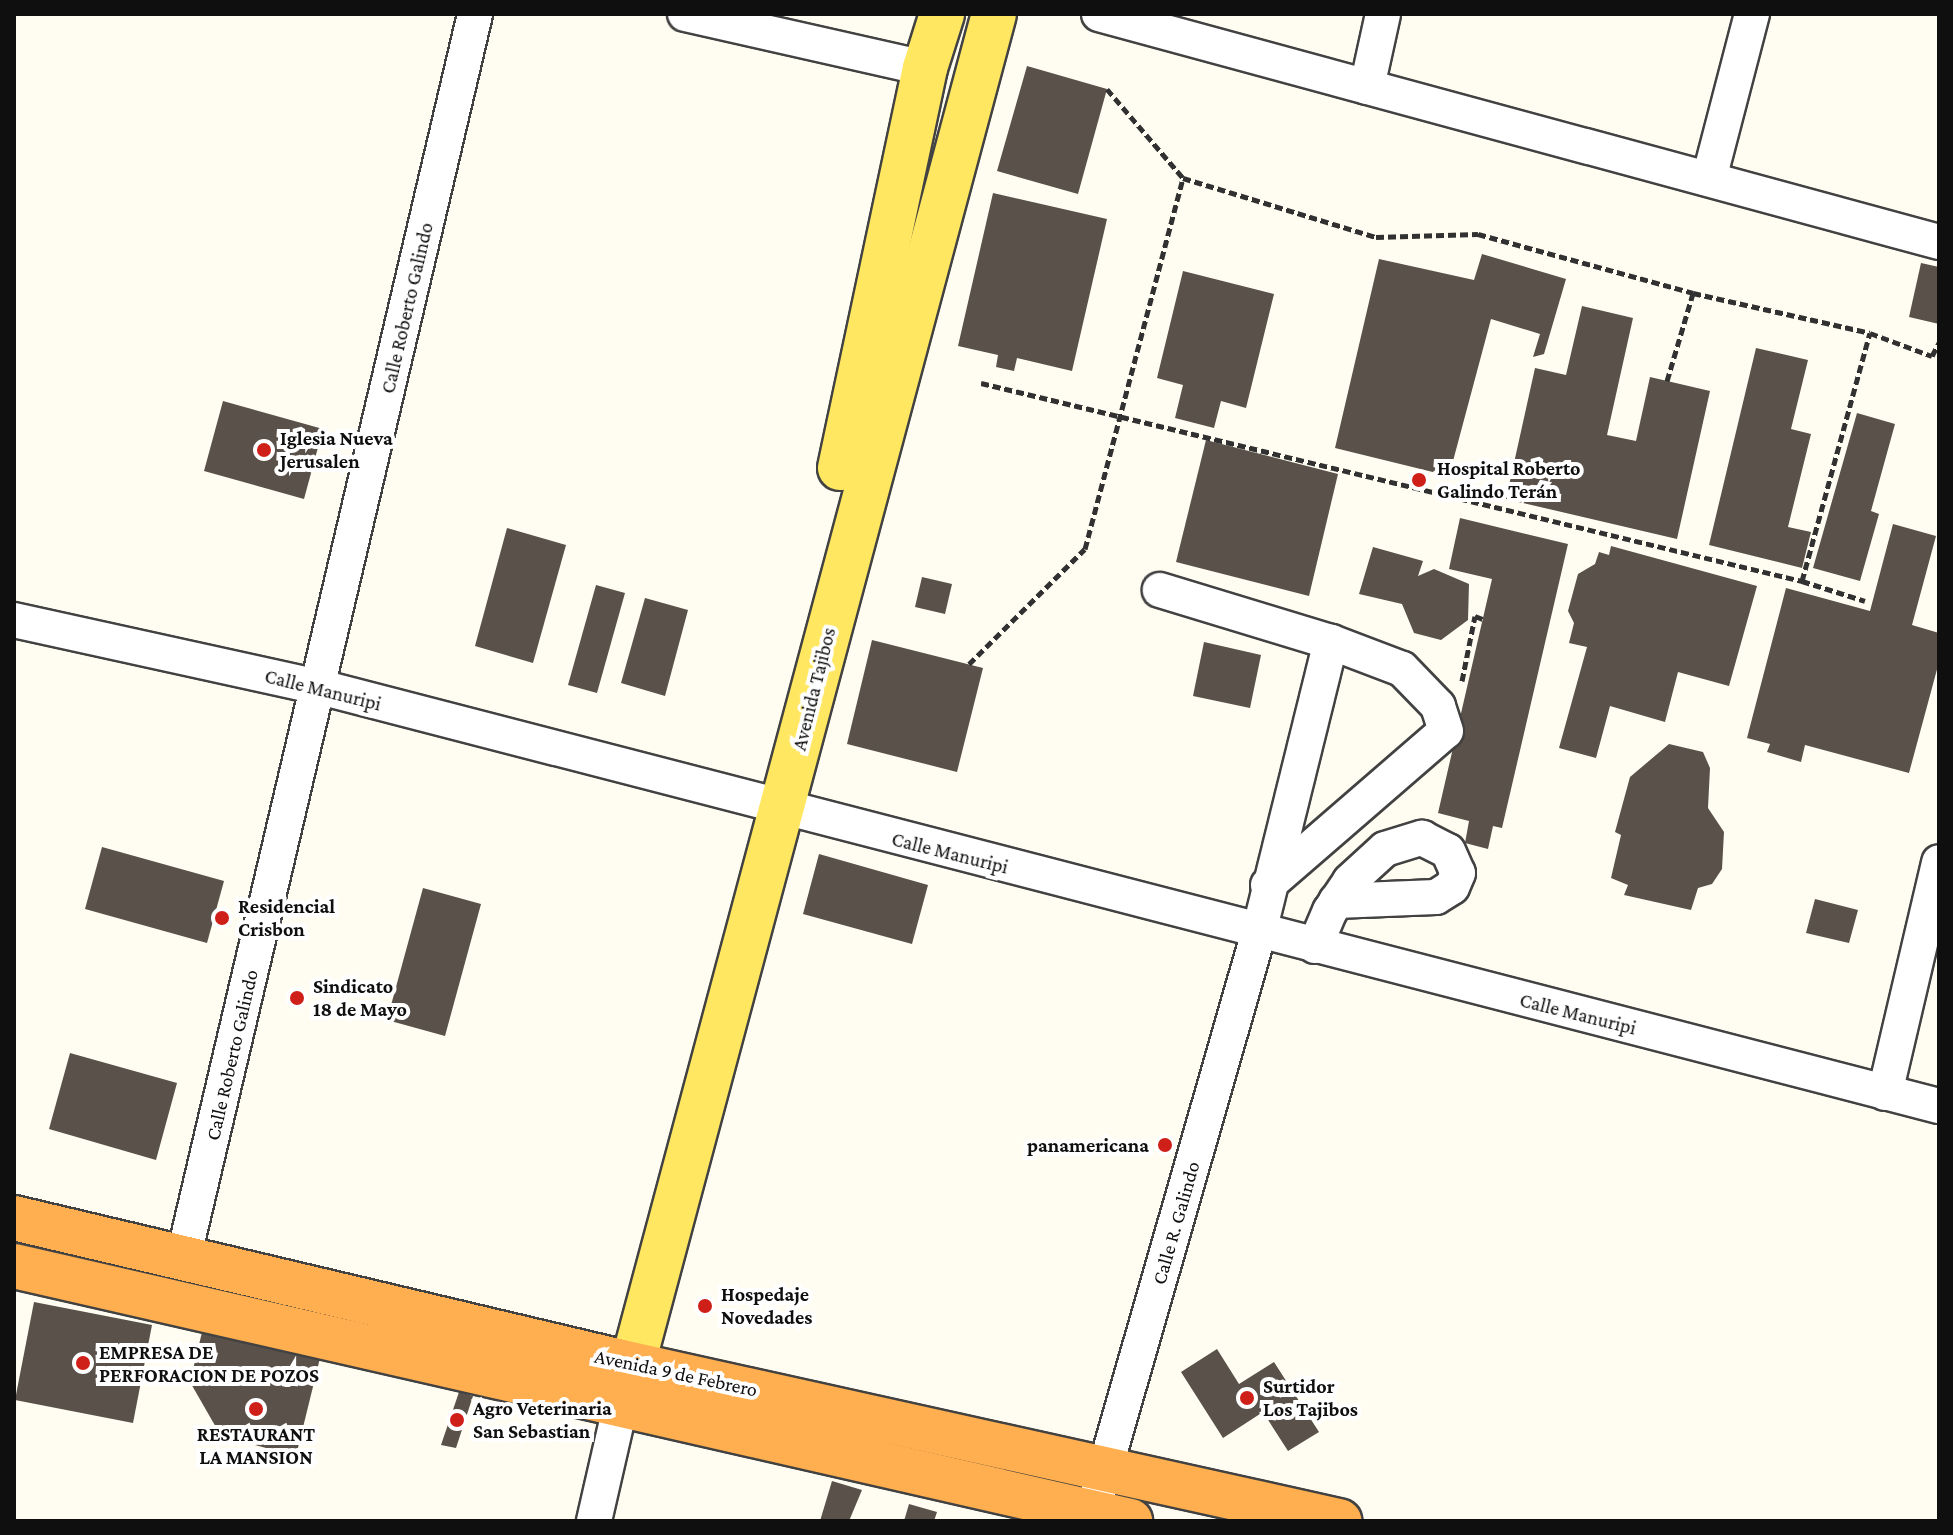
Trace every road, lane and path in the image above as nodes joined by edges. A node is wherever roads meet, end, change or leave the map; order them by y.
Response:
1 (475, 14) edge
2 (685, 14) edge
3 (942, 14) edge
4 (994, 14) edge
5 (1099, 14) edge
6 (1383, 14) edge
7 (1752, 14) edge
8 (925, 68) junction
9 (1367, 87) junction
10 (1107, 89) dead end
11 (1183, 178) junction
12 (1709, 179) junction
13 (1939, 242) edge
14 (1693, 293) junction
15 (1870, 333) junction
16 (1939, 343) edge
17 (1667, 381) dead end
18 (981, 383) dead end
19 (1118, 419) junction
20 (1802, 581) junction
21 (1160, 590) dead end
22 (1865, 601) dead end
23 (1483, 619) dead end
24 (14, 620) edge
25 (1331, 642) junction
26 (969, 664) dead end
27 (320, 687) junction
28 (1446, 731) junction
29 (770, 807) junction
30 (1939, 862) edge
31 (1268, 885) junction
32 (1336, 901) dead end
33 (1259, 932) junction
34 (1315, 946) junction
35 (1885, 1093) junction
36 (1939, 1106) edge
37 (14, 1218) edge
38 (184, 1255) junction
39 (14, 1266) edge
40 (623, 1376) junction
41 (1104, 1469) junction
42 (1111, 1517) edge
43 (594, 1521) edge
44 (1339, 1521) edge

1 - 27 street, Calle Roberto Galindo
2 - 8 street
3 - 8 main road, Avenida Tajibos
4 - 29 main road, Avenida Tajibos
5 - 9 street
6 - 9 street
7 - 12 street
8 - 29 main road, Avenida Tajibos
9 - 12 street
10 - 11 path
11 - 14 path
11 - 19 path
12 - 13 street
14 - 15 path
14 - 17 path
15 - 16 path
15 - 20 path
18 - 19 path
19 - 20 path
19 - 26 path
20 - 22 path
21 - 25 street
23 - 28 path
24 - 27 street, Calle Manuripi
25 - 28 street
25 - 31 street, Calle R. Galindo
27 - 29 street, Calle Manuripi
27 - 38 street, Calle Roberto Galindo
28 - 31 street
29 - 33 street, Calle Manuripi
29 - 40 main road, Avenida Tajibos
30 - 35 street
31 - 33 street, Calle R. Galindo
32 - 34 street
33 - 34 street, Calle Manuripi
33 - 41 street, Calle R. Galindo
34 - 35 street, Calle Manuripi
35 - 36 street, Calle Manuripi
37 - 38 highway, Avenida 9 de Febrero
38 - 40 highway, Avenida 9 de Febrero
39 - 40 highway, Avenida 9 de Febrero
40 - 41 highway, Avenida 9 de Febrero
40 - 42 highway, Avenida 9 de Febrero
40 - 43 street
41 - 42 street, Calle R. Galindo
41 - 44 highway, Avenida 9 de Febrero

